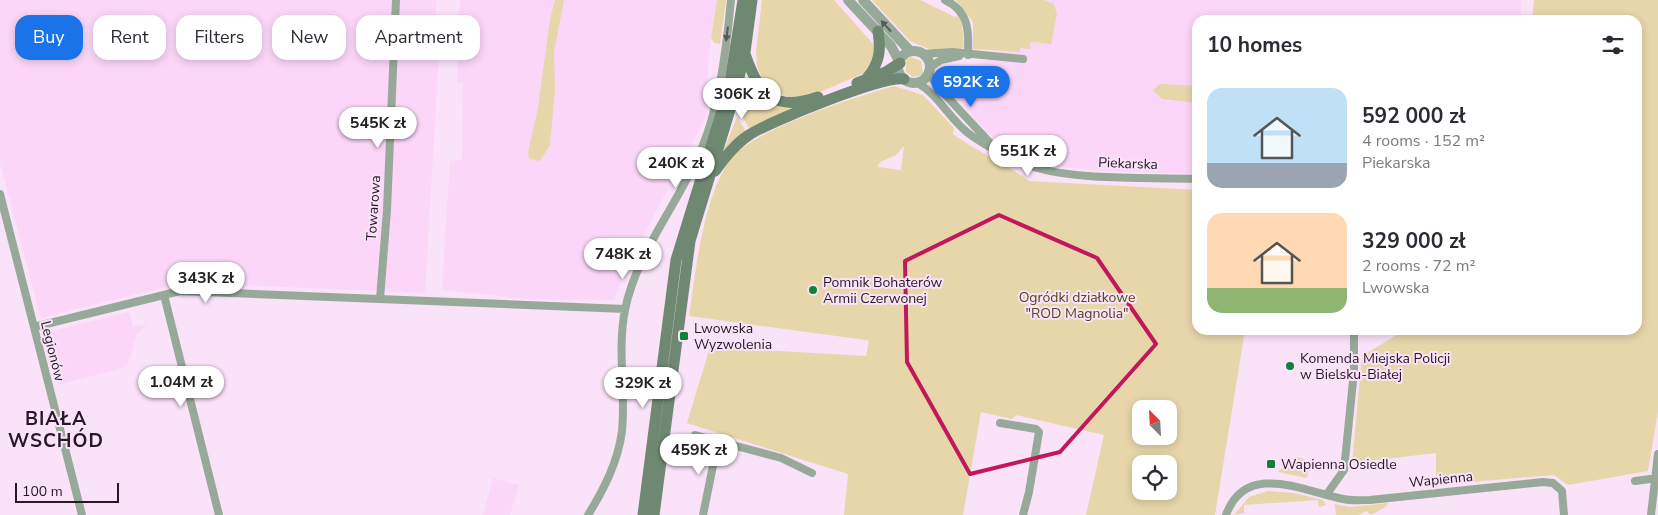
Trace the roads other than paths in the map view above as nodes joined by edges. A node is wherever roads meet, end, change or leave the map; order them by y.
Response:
1 (396, 0) edge
2 (731, 0) edge
3 (743, 0) edge
4 (752, 0) edge
5 (848, 0) edge
6 (863, 0) edge
7 (945, 0) edge
8 (878, 31) junction
9 (910, 51) junction
10 (745, 52) junction
11 (923, 54) junction
12 (968, 55) junction
13 (1023, 58) dead end
14 (900, 63) junction
15 (928, 70) junction
16 (904, 79) junction
17 (866, 80) junction
18 (918, 83) junction
19 (703, 146) junction
20 (1001, 152) junction
21 (1192, 179) edge
22 (708, 180) junction
23 (0, 194) edge
24 (682, 236) junction
25 (164, 295) junction
26 (380, 299) junction
27 (625, 309) junction
28 (34, 328) junction
29 (1354, 335) edge
30 (1000, 423) dead end
31 (695, 435) dead end
32 (718, 441) junction
33 (1658, 454) edge
34 (812, 473) dead end
35 (1656, 478) edge
36 (1635, 481) dead end
37 (1327, 494) junction
38 (82, 515) edge
39 (219, 515) edge
40 (588, 515) edge
41 (643, 515) edge
42 (654, 515) edge
43 (703, 515) edge
44 (1023, 515) edge
45 (1226, 515) edge
46 (1564, 515) edge
47 (1651, 515) edge

1 - 26 street, Towarowa
2 -> 19 street
3 - 24 main road
4 - 10 main road
5 - 8 street
9 -> 6 street
7 - 12 street
8 - 14 street
8 - 17 main road
9 - 11 street
9 - 14 street
10 - 17 main road
10 - 22 main road
11 - 12 street
11 - 15 street
12 - 13 street
12 - 15 street
14 - 16 street
14 - 17 main road
15 - 18 street
15 - 20 street, Piekarska
16 - 18 street
16 - 22 main road
18 - 20 street, Piekarska
19 - 24 main road
19 - 27 street
20 - 21 street, Piekarska
22 - 42 main road
23 - 28 street, Legionów
24 - 41 main road
25 - 26 street
25 - 28 street
25 - 39 street
26 - 27 street
27 - 40 street
28 - 38 street, Legionów
29 - 37 street
30 - 44 street
31 - 32 street
32 - 34 street
32 - 43 street
33 - 35 street
35 - 36 street
35 - 47 street
37 - 45 street, Wapienna
37 - 46 street, Wapienna

